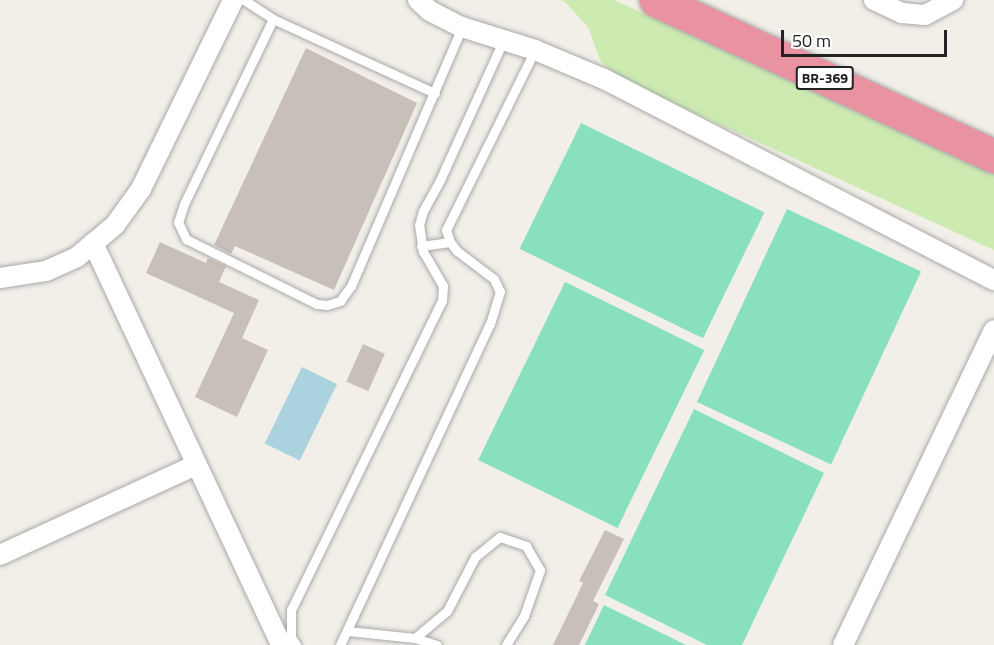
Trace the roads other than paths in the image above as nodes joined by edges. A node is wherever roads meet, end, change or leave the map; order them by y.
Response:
1 (233, 0) edge
2 (244, 0) edge
3 (418, 0) edge
4 (656, 0) edge
5 (874, 0) edge
6 (953, 0) edge
7 (273, 19) junction
8 (462, 27) junction
9 (502, 41) junction
10 (535, 50) junction
11 (435, 93) junction
12 (994, 156) edge
13 (450, 242) junction
14 (93, 243) junction
15 (421, 246) junction
16 (0, 278) edge
17 (994, 280) edge
18 (994, 330) edge
19 (196, 465) junction
20 (0, 555) edge
21 (348, 631) junction
22 (416, 638) junction
23 (281, 645) edge
24 (296, 645) edge
25 (340, 645) edge
26 (437, 645) edge
27 (507, 645) edge
28 (843, 645) edge

1 - 14 street
2 - 7 lane
3 - 8 street
4 - 12 highway, BR-369
5 - 6 street
7 - 11 lane
7 - 11 lane
8 - 9 street
8 - 11 lane
9 - 10 street
9 - 15 lane
10 - 13 lane
10 - 17 street
13 - 15 lane
13 - 21 lane
14 - 16 street
14 - 19 street
15 - 24 lane
18 - 28 street
19 - 20 street
19 - 23 street
21 - 22 lane
21 - 25 lane
22 - 26 lane
22 - 27 lane

